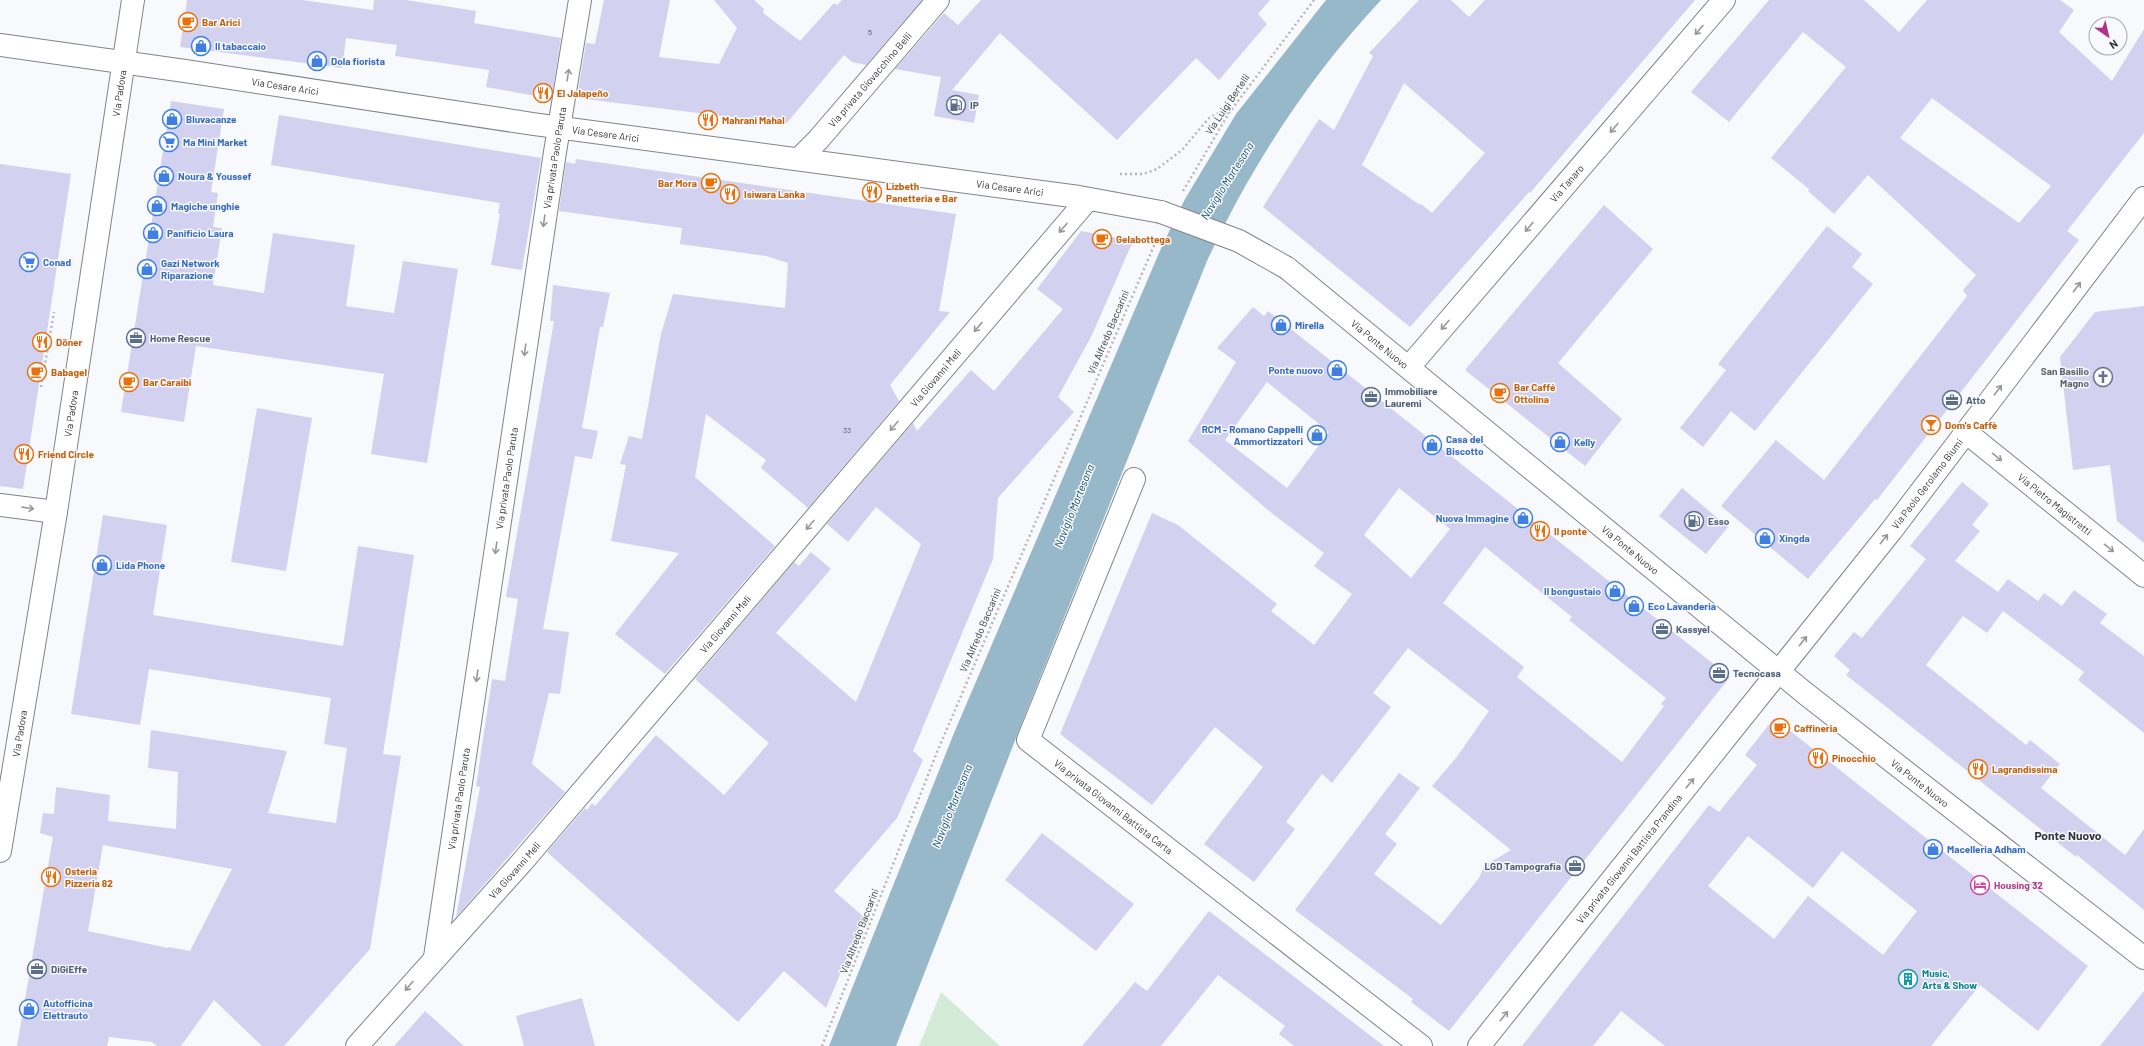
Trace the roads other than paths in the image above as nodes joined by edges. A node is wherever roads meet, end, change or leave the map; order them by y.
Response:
1 (133, 0) edge
2 (580, 0) edge
3 (938, 0) edge
4 (1724, 0) edge
5 (0, 45) edge
6 (124, 62) junction
7 (560, 127) junction
8 (800, 158) junction
9 (2144, 198) edge
10 (1088, 199) junction
11 (1409, 367) junction
12 (1966, 432) junction
13 (1134, 479) dead end
14 (0, 505) edge
15 (56, 512) junction
16 (2144, 576) edge
17 (1779, 672) junction
18 (0, 851) edge
19 (435, 957) junction
20 (2144, 958) edge
21 (357, 1046) edge
22 (1421, 1046) edge
23 (1479, 1046) edge

1 - 6 street, Via Padova
7 -> 2 street, Via privata Paolo Paruta
3 - 8 street, Via privata Giovacchino Belli
4 -> 11 street, Via Tanaro
5 - 6 street, Via Cesare Arici
6 - 7 street, Via Cesare Arici
6 - 15 street, Via Padova
7 - 8 street, Via Cesare Arici
7 -> 19 street, Via privata Paolo Paruta
8 - 10 street, Via Cesare Arici
12 -> 9 street, Via Paolo Gerolamo Biumi
10 - 11 street, Via Ponte Nuovo, bridge
10 -> 19 street, Via Giovanni Meli
11 - 17 street, Via Ponte Nuovo
12 -> 16 street, Via Pietro Magistretti
17 -> 12 street, Via Paolo Gerolamo Biumi
13 - 22 street, Via privata Giovanni Battista Carta
14 -> 15 street
15 - 18 street, Via Padova
17 - 20 street, Via Ponte Nuovo
23 -> 17 street, Via privata Giovanni Battista Prandina
19 -> 21 street, Via Giovanni Meli

